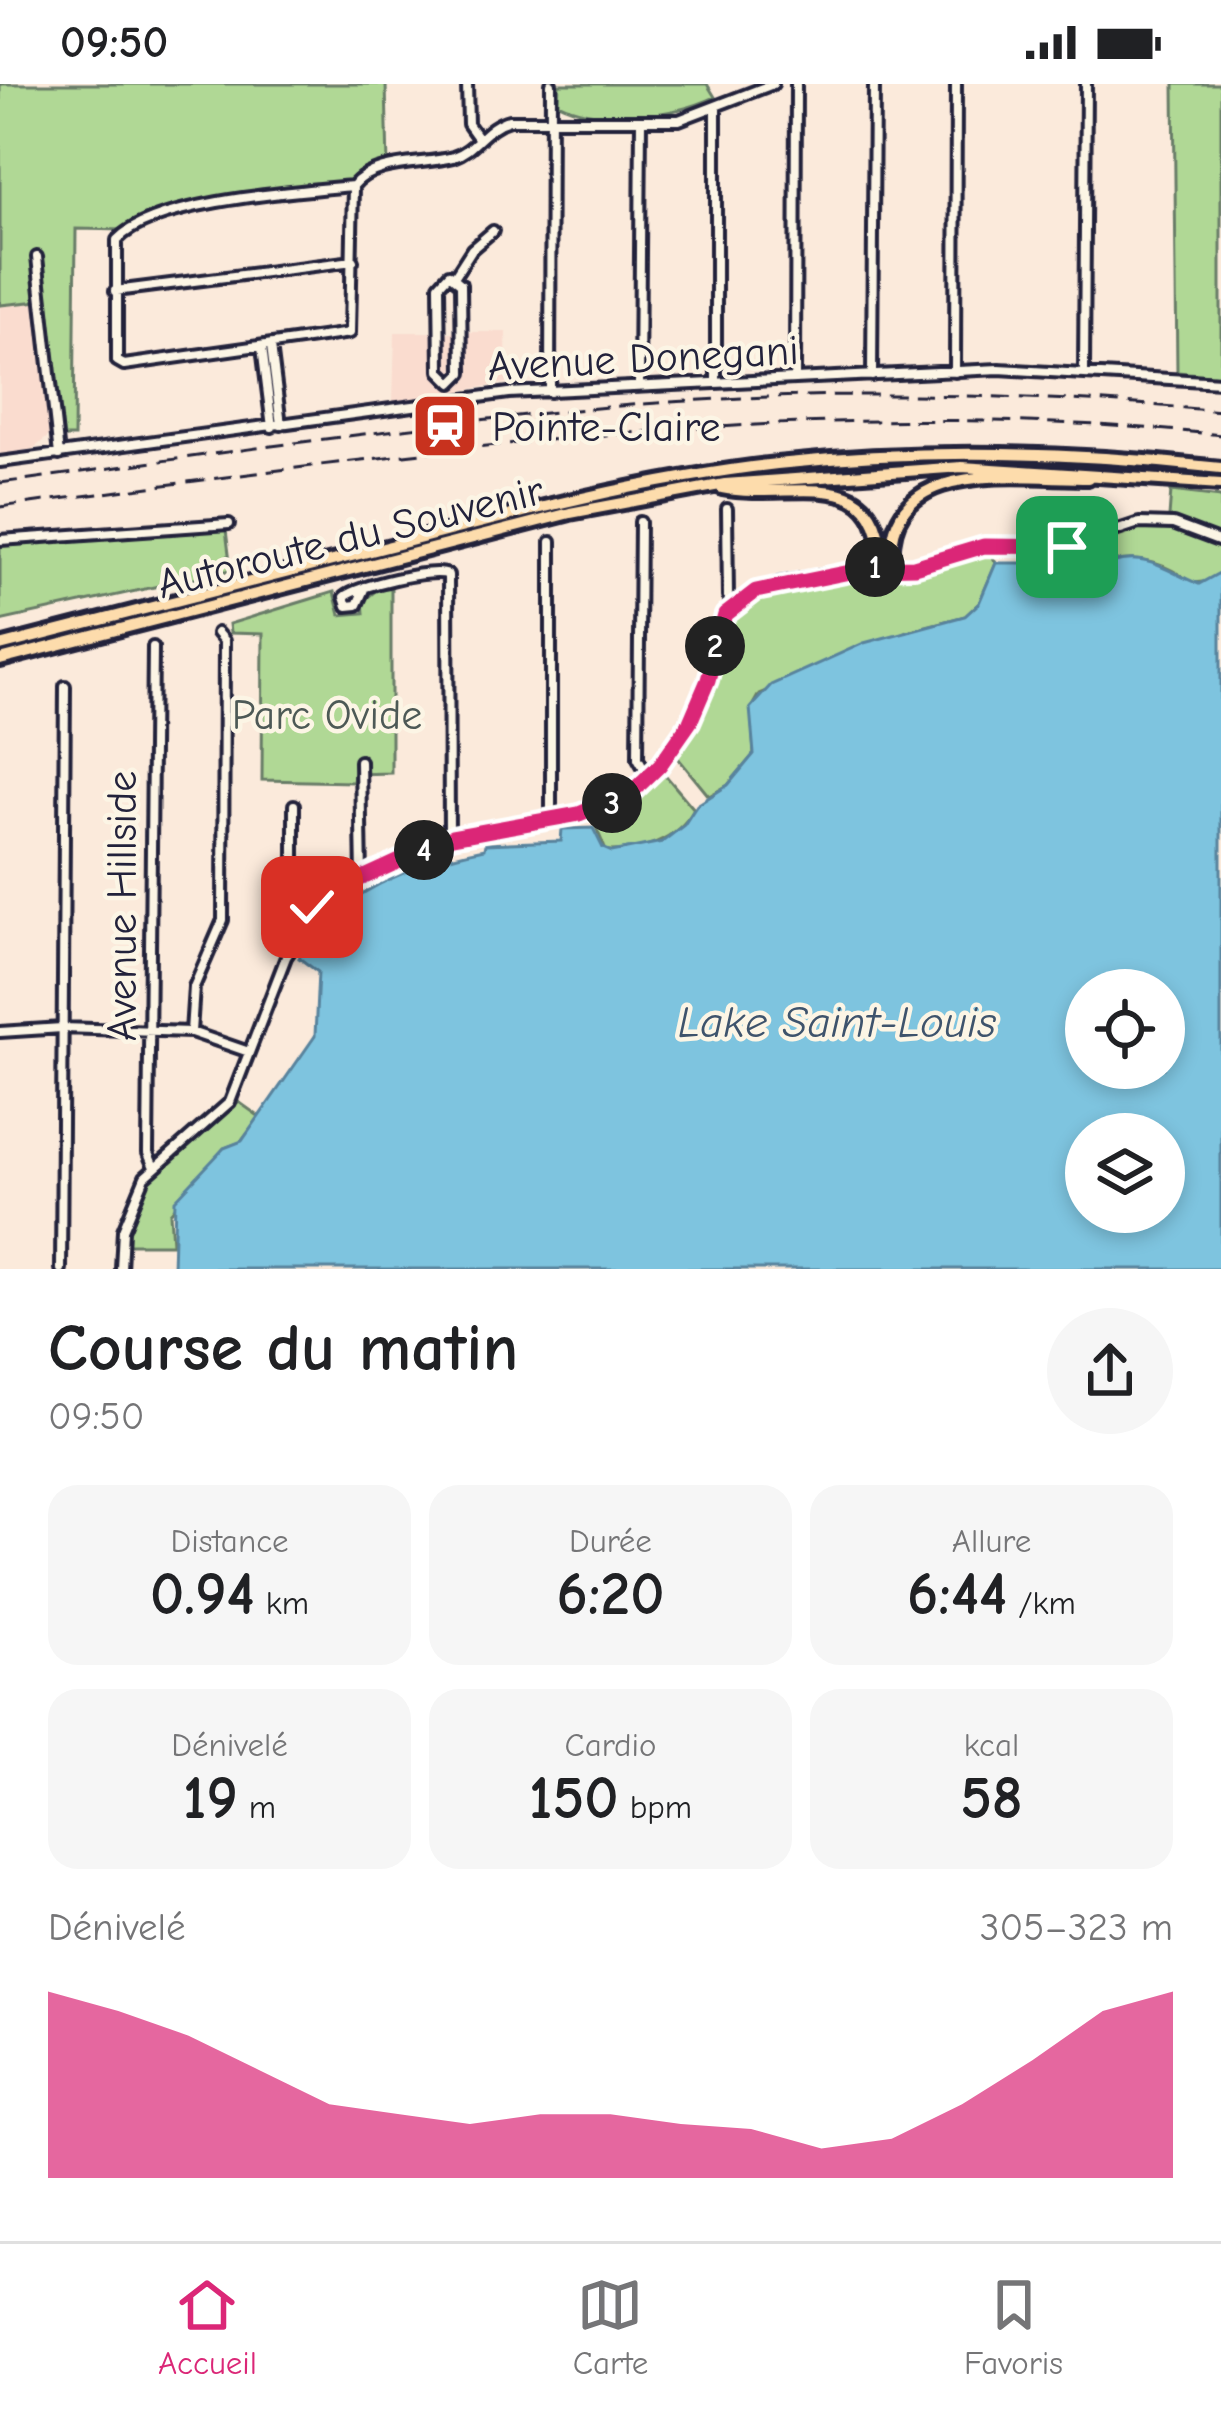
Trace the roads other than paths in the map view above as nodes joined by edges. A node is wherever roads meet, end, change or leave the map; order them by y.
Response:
1 (467, 84) edge
2 (551, 84) edge
3 (772, 84) edge
4 (796, 84) edge
5 (874, 84) edge
6 (956, 84) edge
7 (1086, 84) edge
8 (716, 106) junction
9 (551, 119) junction
10 (641, 120) junction
11 (478, 138) junction
12 (353, 186) junction
13 (494, 230) dead end
14 (37, 257) dead end
15 (353, 261) junction
16 (456, 275) junction
17 (115, 291) junction
18 (267, 347) junction
19 (1084, 371) junction
20 (955, 372) junction
21 (872, 376) junction
22 (795, 377) junction
23 (716, 381) junction
24 (1221, 382) edge
25 (452, 383) junction
26 (639, 386) junction
27 (550, 392) junction
28 (454, 400) junction
29 (277, 426) junction
30 (58, 454) junction
31 (0, 462) edge
32 (1221, 468) edge
33 (1164, 477) junction
34 (1221, 484) edge
35 (713, 486) junction
36 (727, 509) dead end
37 (640, 522) dead end
38 (230, 524) dead end
39 (0, 540) edge
40 (551, 542) dead end
41 (1221, 542) edge
42 (887, 567) junction
43 (365, 587) dead end
44 (734, 604) junction
45 (217, 632) dead end
46 (0, 644) edge
47 (153, 647) dead end
48 (0, 660) edge
49 (65, 686) dead end
50 (359, 761) dead end
51 (649, 777) junction
52 (294, 806) dead end
53 (551, 816) junction
54 (449, 838) junction
55 (362, 879) junction
56 (316, 912) junction
57 (62, 1028) junction
58 (149, 1031) junction
59 (0, 1032) edge
60 (191, 1032) junction
61 (249, 1052) junction
62 (153, 1166) junction
63 (61, 1269) edge
64 (121, 1269) edge

1 - 11 street
2 - 9 street
3 - 8 street
4 - 22 street
5 - 21 street
6 - 20 street
7 - 19 street
8 - 10 street
8 - 23 street
9 - 10 street
9 - 11 street
9 - 27 street
10 - 26 street
11 - 12 street
12 - 15 street
12 - 17 street
13 - 16 street
14 - 30 street
15 - 17 street
15 - 18 street
16 - 25 street
16 - 25 street
17 - 18 street
18 - 29 street
19 - 20 street, Avenue Donegani
19 - 24 street, Avenue Donegani
20 - 21 street, Avenue Donegani
21 - 22 street, Avenue Donegani
22 - 23 street, Avenue Donegani
23 - 26 street, Avenue Donegani
25 - 28 street
26 - 27 street, Avenue Donegani
27 - 28 street, Avenue Donegani
28 - 29 street, Avenue Donegani
29 - 30 street, Avenue Donegani
30 - 31 street, Avenue Donegani
32 - 46 highway, Autoroute du Souvenir
33 - 34 highway, Autoroute du Souvenir
33 - 35 highway, Autoroute du Souvenir
33 - 42 highway
35 - 42 highway
35 - 48 highway, Autoroute du Souvenir
36 - 44 street
37 - 51 street
38 - 39 street
40 - 53 street
41 - 42 street
42 - 44 street
43 - 54 street
44 - 51 street
45 - 60 street
47 - 58 street, Avenue Hillside
49 - 57 street
50 - 55 street
51 - 53 street
52 - 56 street
53 - 54 street
54 - 55 street
55 - 56 street
56 - 61 street
57 - 58 street
57 - 59 street
57 - 63 street
58 - 60 street
58 - 62 street, Avenue Hillside
60 - 61 street
61 - 62 street
62 - 64 street

